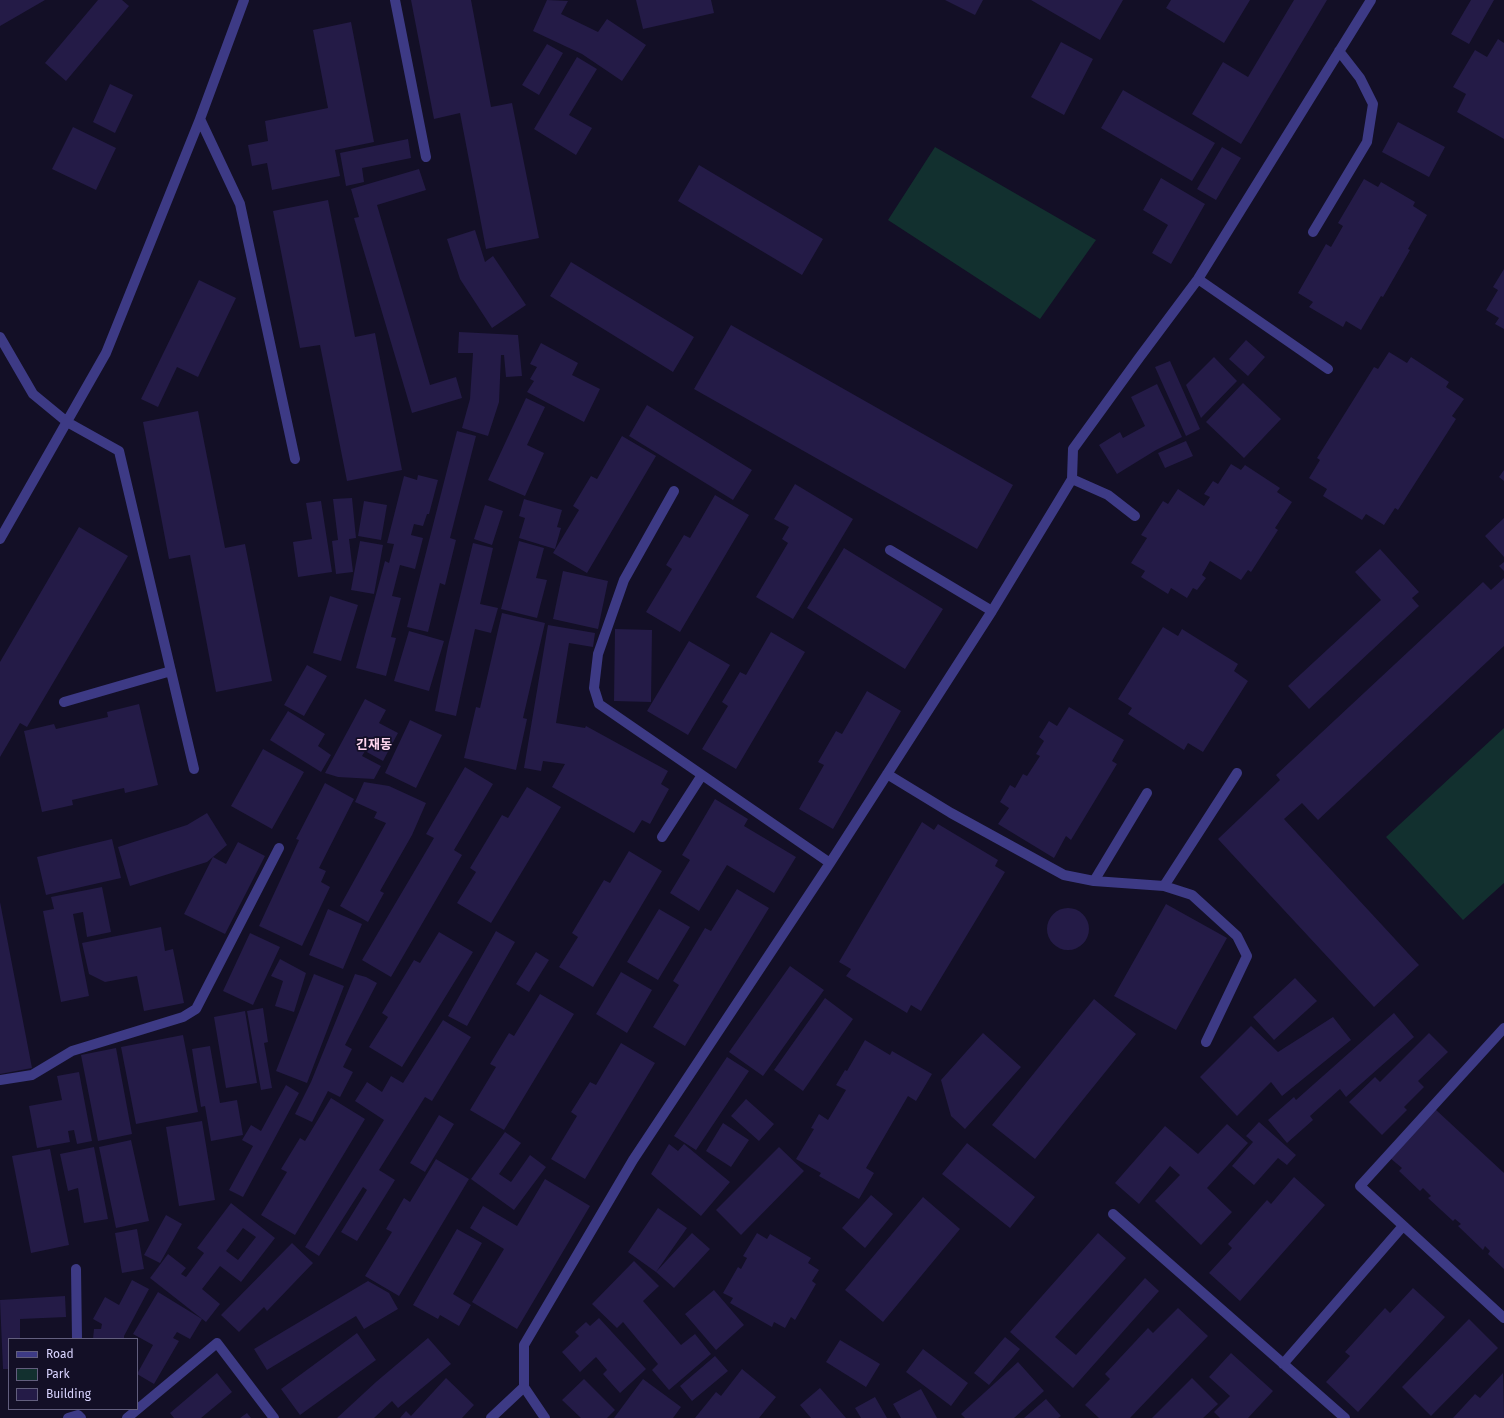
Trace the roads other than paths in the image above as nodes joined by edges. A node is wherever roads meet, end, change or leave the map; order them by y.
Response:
1 (244, 0) edge
2 (395, 0) edge
3 (1371, 0) edge
4 (1339, 51) junction
5 (200, 119) junction
6 (426, 157) dead end
7 (1313, 232) dead end
8 (1198, 279) junction
9 (0, 337) edge
10 (1328, 369) dead end
11 (67, 422) junction
12 (295, 459) dead end
13 (1072, 479) junction
14 (674, 491) dead end
15 (1135, 516) dead end
16 (0, 539) edge
17 (890, 550) dead end
18 (992, 611) junction
19 (171, 671) junction
20 (64, 702) dead end
21 (194, 769) dead end
22 (1237, 773) dead end
23 (887, 774) junction
24 (702, 775) junction
25 (1147, 793) dead end
26 (662, 837) dead end
27 (279, 848) dead end
28 (830, 863) junction
29 (1094, 881) junction
30 (1164, 886) junction
31 (1504, 1028) edge
32 (1206, 1042) dead end
33 (0, 1080) edge
34 (1113, 1214) dead end
35 (1404, 1226) junction
36 (76, 1269) dead end
37 (1504, 1318) edge
38 (77, 1338) edge
39 (1283, 1364) junction
40 (524, 1387) junction
41 (138, 1408) edge
42 (136, 1410) edge
43 (79, 1414) edge
44 (68, 1418) edge
45 (126, 1418) edge
46 (274, 1418) edge
47 (491, 1418) edge
48 (545, 1418) edge
49 (1345, 1418) edge

1 - 5 street
2 - 6 street
3 - 4 street
4 - 7 street
4 - 8 street
5 - 11 street
5 - 12 street
8 - 10 street
8 - 13 street
9 - 11 street
11 - 16 street
11 - 19 street
13 - 15 street
13 - 18 street
14 - 24 street
17 - 18 street
18 - 23 street
19 - 20 street
19 - 21 street
22 - 30 street
23 - 28 street
23 - 29 street
24 - 26 street
24 - 28 street
25 - 29 street
27 - 33 street
28 - 40 street
29 - 30 street
30 - 32 street
31 - 35 street
34 - 39 street
35 - 37 street
35 - 39 street
36 - 38 street
39 - 49 street
40 - 47 street
40 - 48 street
41 - 46 street
42 - 45 street
43 - 44 street

